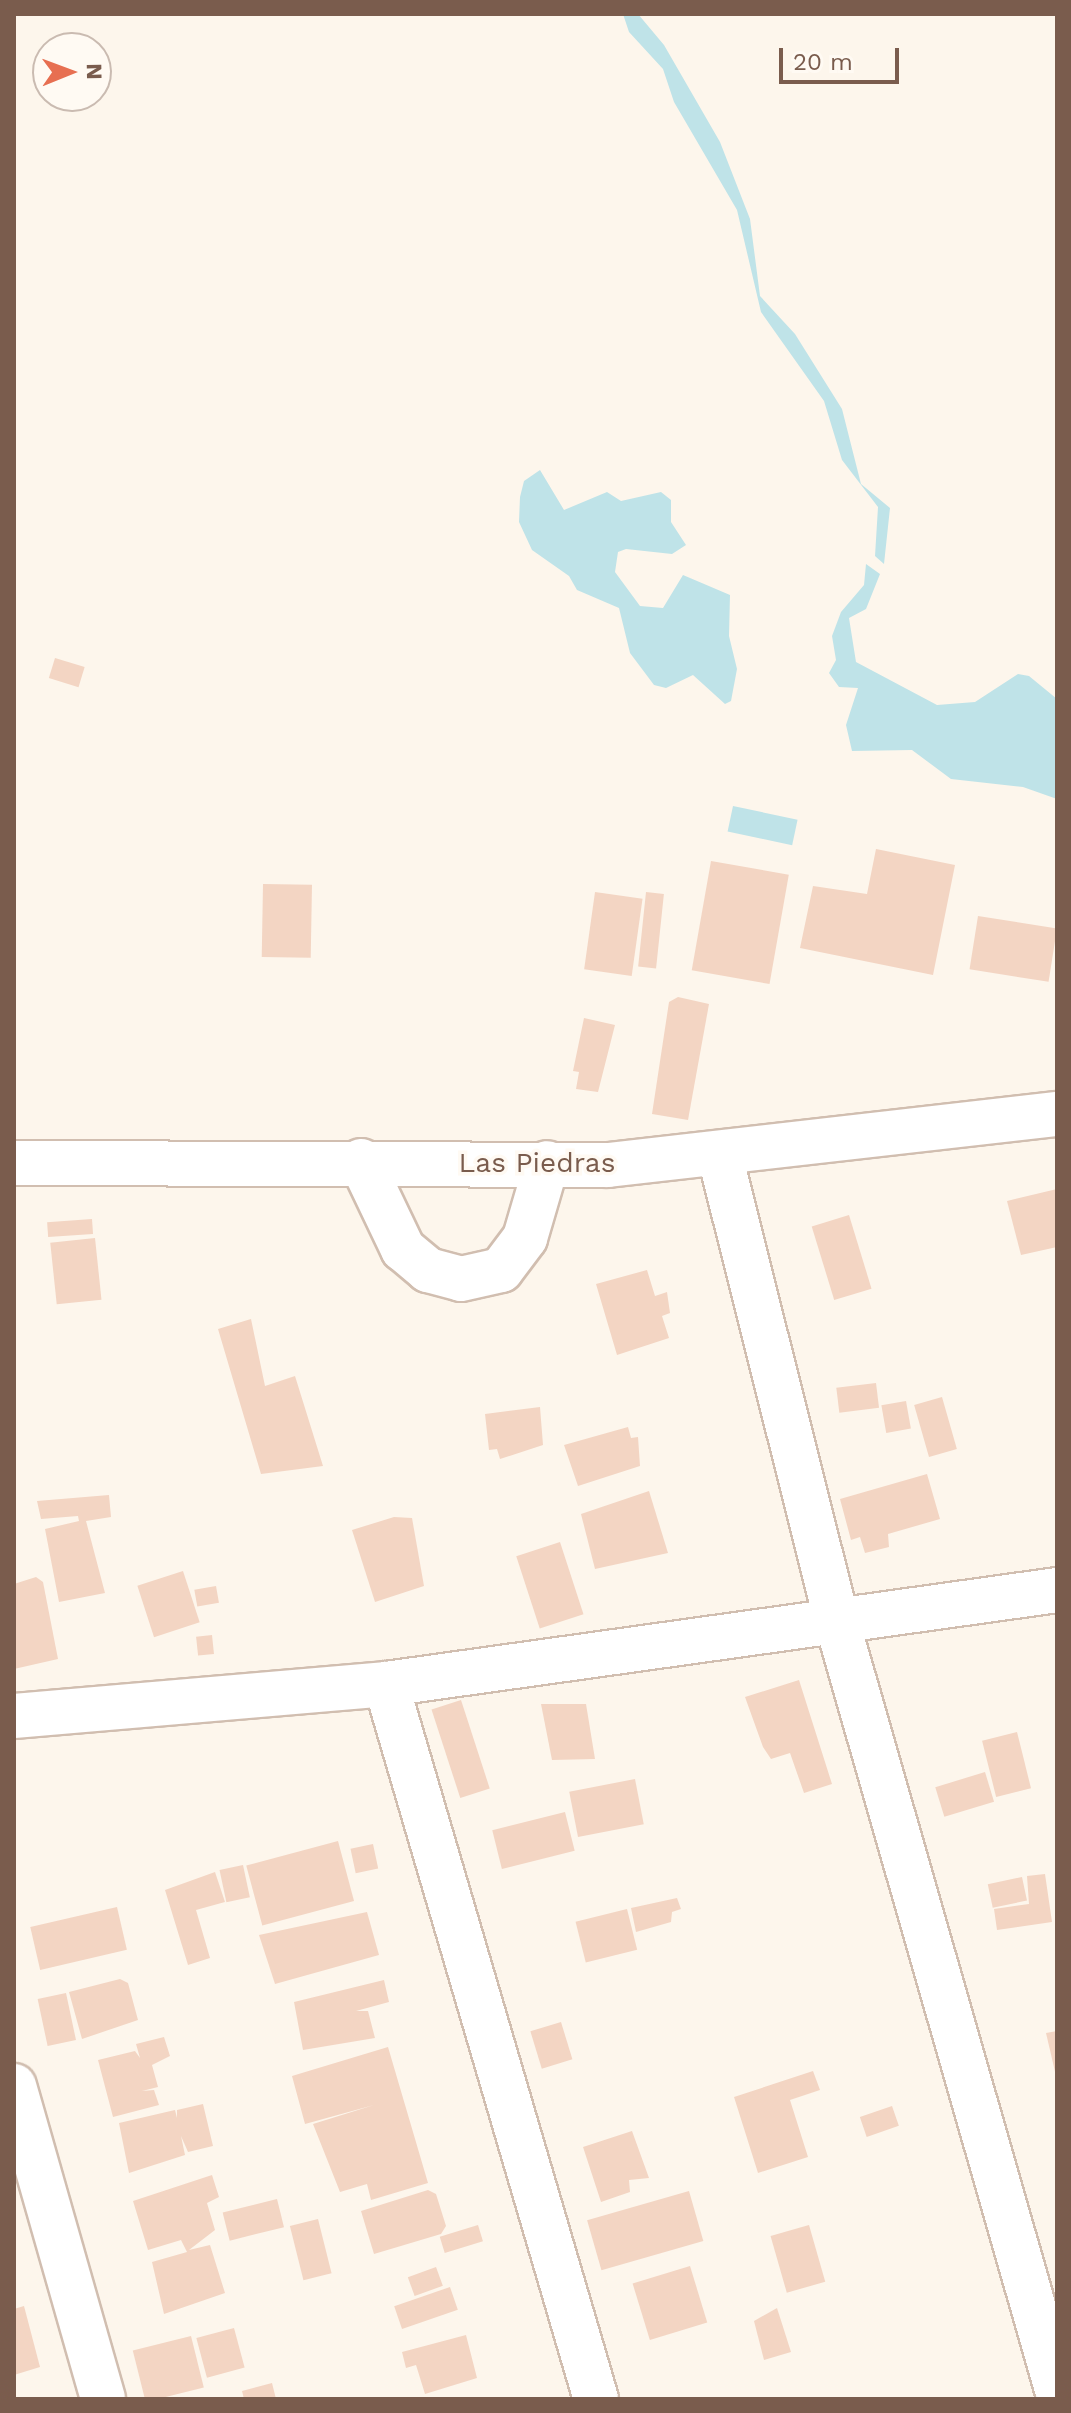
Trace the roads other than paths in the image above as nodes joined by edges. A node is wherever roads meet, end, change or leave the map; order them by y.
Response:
1 (1057, 1114) edge
2 (720, 1156) junction
3 (361, 1161) junction
4 (14, 1163) edge
5 (547, 1163) junction
6 (1057, 1590) edge
7 (837, 1622) junction
8 (386, 1684) junction
9 (14, 1716) edge
10 (14, 2086) edge
11 (1057, 2389) edge
12 (103, 2399) edge
13 (596, 2399) edge

1 - 2 street, Las Piedras
2 - 5 street, Las Piedras
2 - 7 street
3 - 4 street, Las Piedras
3 - 5 street, Las Piedras
3 - 5 street
6 - 7 street
7 - 8 street
7 - 11 street
8 - 9 street
8 - 13 street
10 - 12 street

